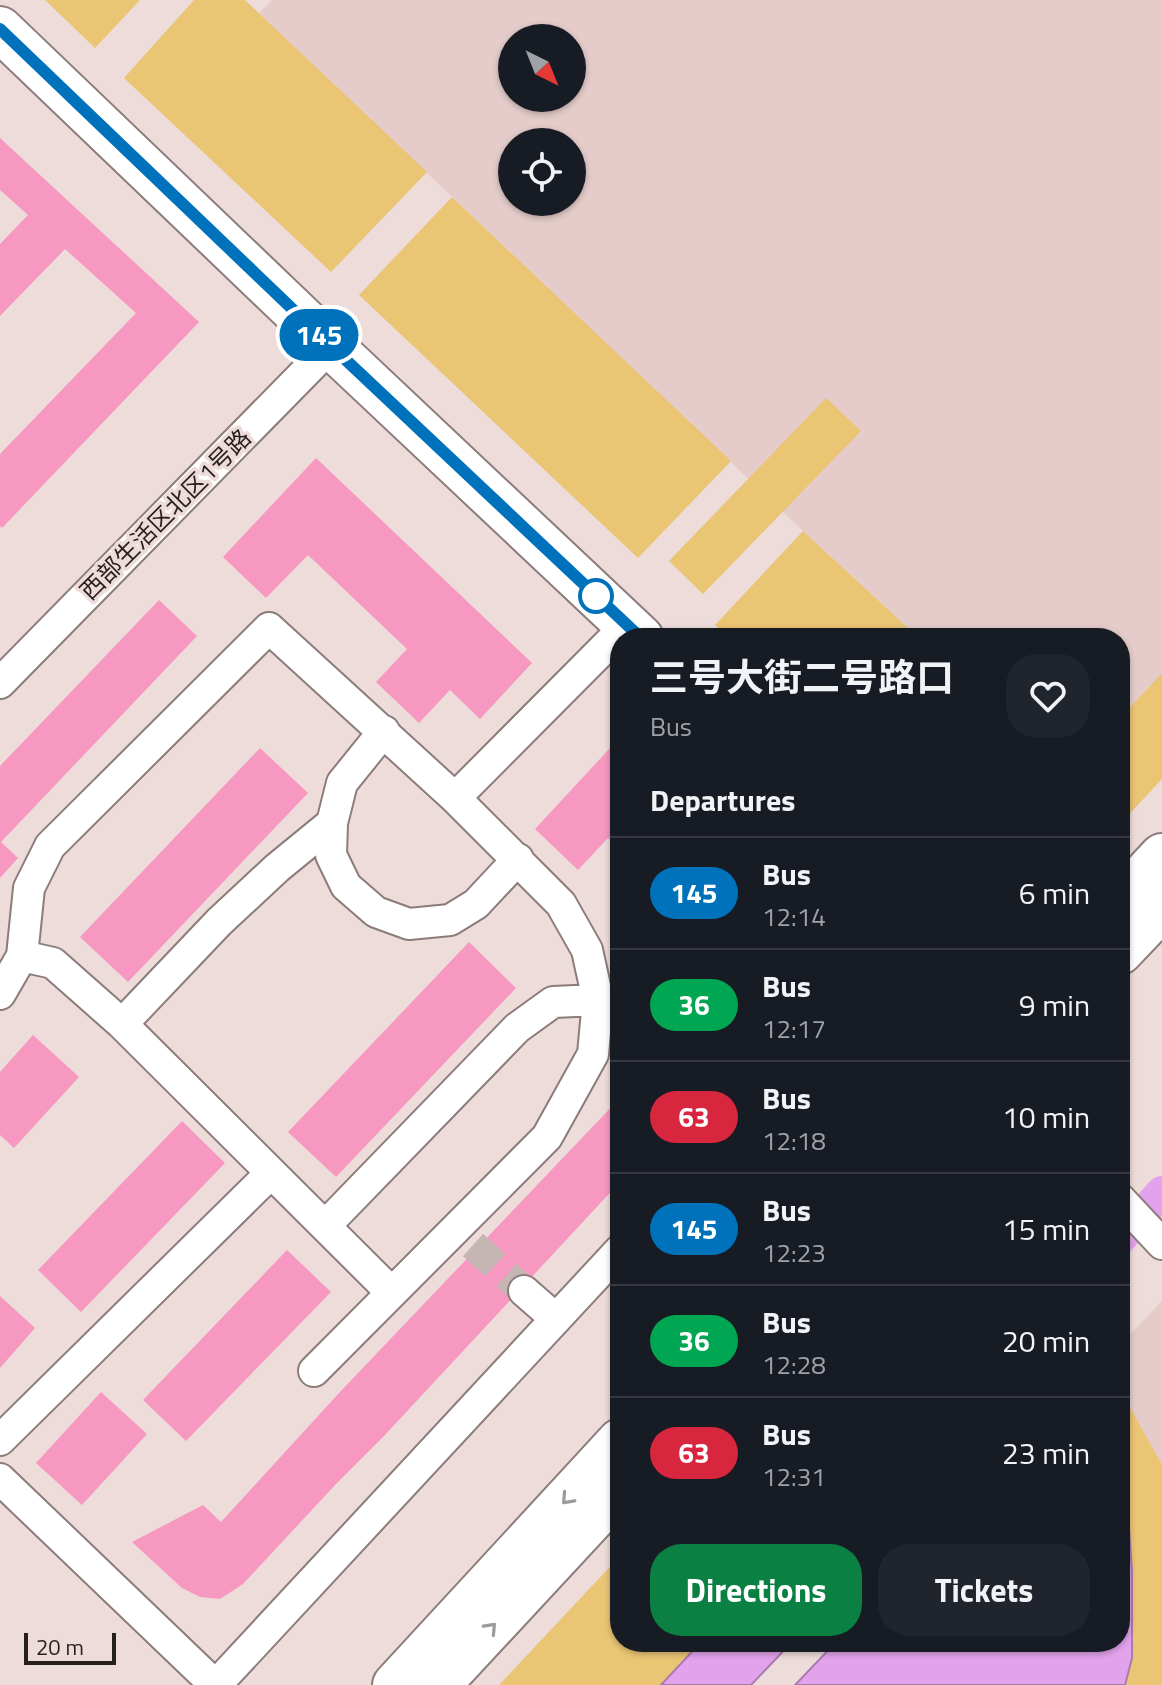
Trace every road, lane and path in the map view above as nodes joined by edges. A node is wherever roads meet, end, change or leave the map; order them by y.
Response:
1 (0, 29) edge
2 (331, 346) junction
3 (631, 628) edge
4 (610, 653) edge
5 (0, 683) edge
6 (384, 731) junction
7 (455, 798) junction
8 (332, 823) junction
9 (1162, 856) edge
10 (518, 859) junction
11 (1130, 890) edge
12 (1162, 908) edge
13 (1130, 942) edge
14 (22, 956) junction
15 (0, 994) edge
16 (598, 1000) junction
17 (122, 1024) junction
18 (271, 1173) junction
19 (1130, 1210) edge
20 (325, 1226) junction
21 (1162, 1244) edge
22 (610, 1261) edge
23 (524, 1291) tunnel mouth
24 (391, 1292) junction
25 (556, 1319) junction
26 (314, 1371) dead end
27 (0, 1440) edge
28 (610, 1452) edge
29 (0, 1479) edge
30 (610, 1500) edge
31 (215, 1685) edge
32 (395, 1685) edge
33 (438, 1685) edge

1 - 2 street
2 - 3 street
2 - 5 street, 西部生活区北区1号路
4 - 7 street
6 - 7 street
6 - 8 street
6 - 14 street
7 - 10 street
8 - 10 street
8 - 17 street
9 - 11 street
10 - 16 street
12 - 13 street
14 - 15 street
14 - 17 street
16 - 20 street
16 - 24 street
17 - 18 street
18 - 20 street
18 - 27 street
19 - 21 street
20 - 24 street
22 - 25 street
23 - 25 street
24 - 26 street
25 - 31 street
28 -> 32 street
29 - 31 street
33 -> 30 street

